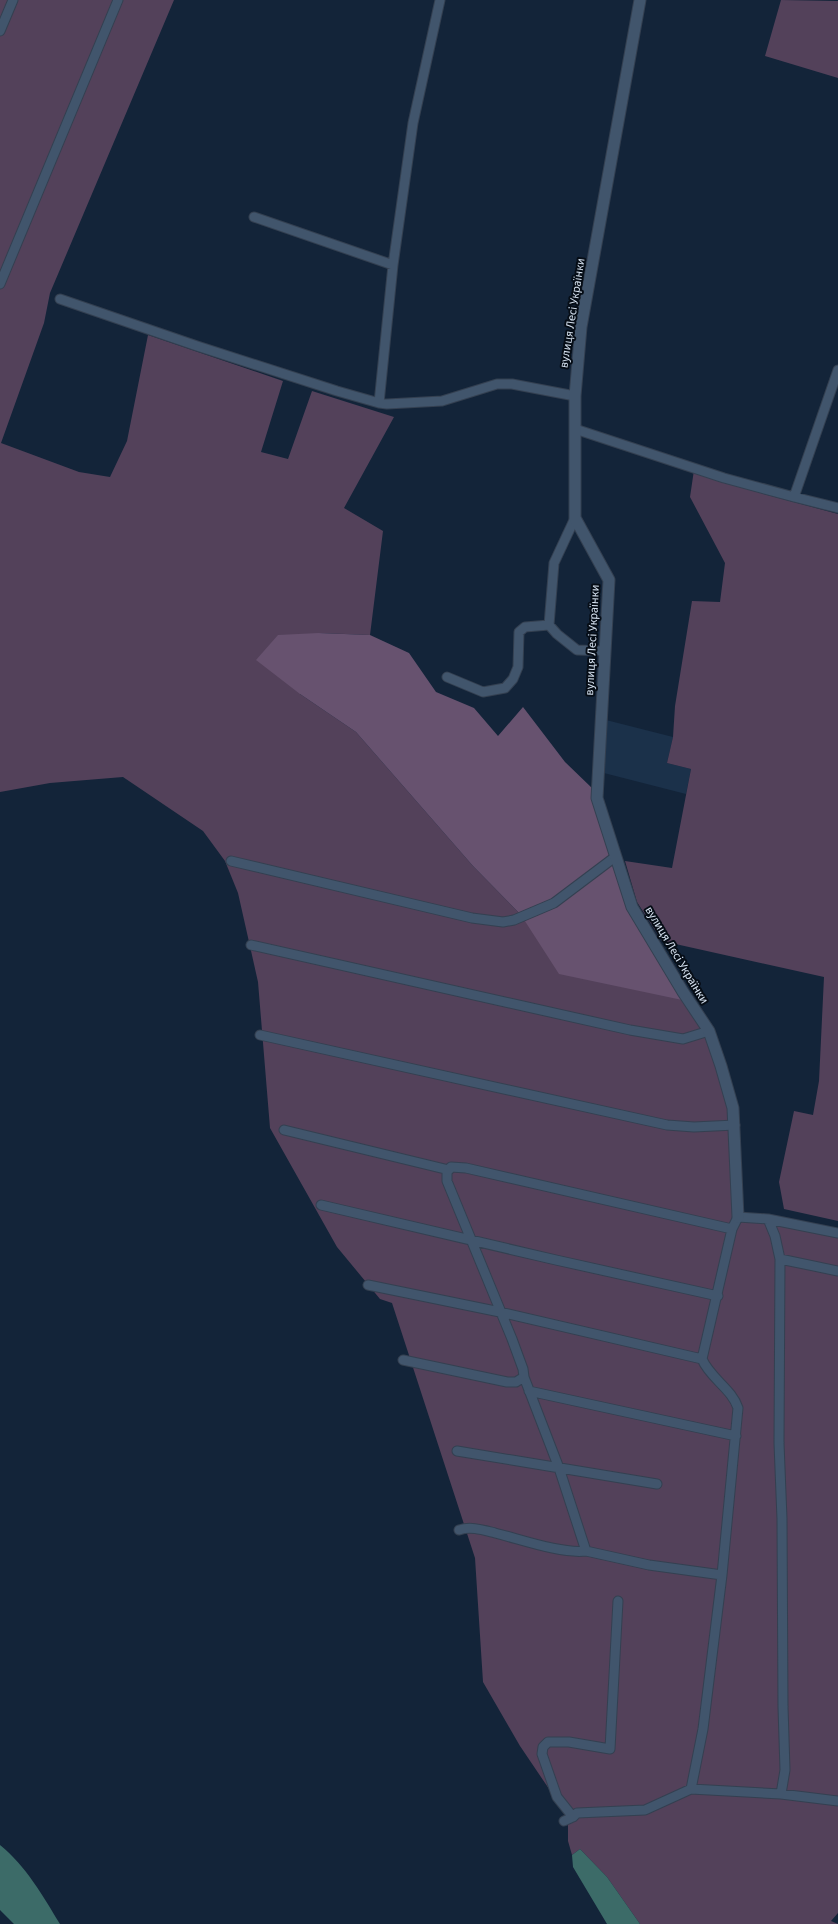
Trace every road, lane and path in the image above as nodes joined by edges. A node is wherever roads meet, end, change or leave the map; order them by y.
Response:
1 (13, 0) edge
2 (118, 0) edge
3 (440, 0) edge
4 (640, 0) edge
5 (0, 31) edge
6 (254, 218) dead end
7 (392, 265) junction
8 (0, 284) edge
9 (60, 299) dead end
10 (838, 370) edge
11 (835, 390) edge
12 (575, 396) junction
13 (379, 402) junction
14 (575, 429) junction
15 (794, 497) junction
16 (838, 508) edge
17 (575, 518) junction
18 (549, 625) junction
19 (605, 651) junction
20 (447, 677) dead end
21 (615, 857) junction
22 (231, 861) dead end
23 (251, 944) dead end
24 (709, 1031) junction
25 (260, 1034) dead end
26 (735, 1125) junction
27 (284, 1130) dead end
28 (448, 1170) junction
29 (322, 1205) dead end
30 (738, 1217) junction
31 (768, 1219) junction
32 (732, 1229) junction
33 (838, 1233) edge
34 (471, 1239) junction
35 (780, 1259) junction
36 (838, 1271) edge
37 (368, 1285) dead end
38 (718, 1296) junction
39 (500, 1312) junction
40 (702, 1359) junction
41 (403, 1360) dead end
42 (524, 1377) junction
43 (529, 1392) junction
44 (736, 1436) junction
45 (457, 1451) dead end
46 (559, 1468) junction
47 (657, 1484) dead end
48 (458, 1530) dead end
49 (586, 1550) junction
50 (722, 1575) junction
51 (618, 1601) dead end
52 (691, 1789) junction
53 (781, 1794) junction
54 (838, 1801) edge

1 - 5 street
2 - 8 street
3 - 7 street
4 - 12 street, вулиця Лесі Українки
6 - 7 street
7 - 13 street
9 - 13 street
10 - 11 street
11 - 15 street
12 - 13 street
12 - 14 street, вулиця Лесі Українки
14 - 15 street
14 - 17 street, вулиця Лесі Українки
15 - 16 street
17 - 18 street
17 - 19 street, вулиця Лесі Українки
18 - 19 street
18 - 20 street
19 - 21 street, вулиця Лесі Українки
21 - 22 street
21 - 24 street, вулиця Лесі Українки
23 - 24 street
24 - 26 street, вулиця Лесі Українки
25 - 26 street
26 - 30 street, вулиця Лесі Українки
27 - 28 street
28 - 32 street
28 - 34 street
29 - 34 street
30 - 31 street
30 - 32 street
31 - 33 street
31 - 35 street
32 - 38 street
34 - 38 street
34 - 39 street
35 - 36 street
35 - 53 street
37 - 39 street
38 - 40 street
39 - 40 street
39 - 42 street
40 - 44 street
41 - 42 street
42 - 43 street
43 - 44 street
43 - 46 street
44 - 50 street
45 - 46 street
46 - 47 street
46 - 49 street
48 - 49 street
49 - 50 street
50 - 52 street
51 - 52 street
52 - 53 street
53 - 54 street

